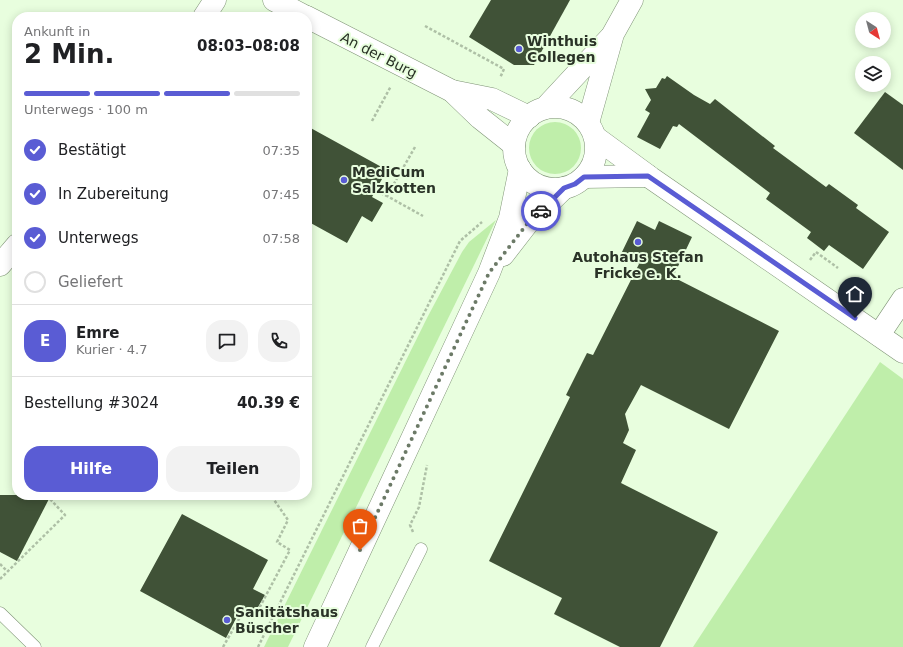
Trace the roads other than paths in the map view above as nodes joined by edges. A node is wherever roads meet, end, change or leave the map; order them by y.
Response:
1 (215, 0) edge
2 (274, 0) edge
3 (632, 0) edge
4 (207, 12) edge
5 (297, 12) edge
6 (312, 20) edge
7 (613, 34) junction
8 (452, 91) junction
9 (537, 112) junction
10 (591, 130) junction
11 (514, 145) junction
12 (520, 168) junction
13 (648, 176) junction
14 (584, 177) junction
15 (564, 188) junction
16 (12, 251) edge
17 (0, 265) edge
18 (489, 273) junction
19 (903, 299) edge
20 (879, 335) junction
21 (903, 352) edge
22 (421, 549) road end
23 (0, 613) edge
24 (35, 647) edge
25 (315, 647) edge
26 (372, 647) edge

1 - 4 main road
2 - 5 main road, An der Burg
3 - 7 main road
6 - 8 main road, An der Burg
7 - 9 main road
7 - 10 main road
8 - 9 main road, An der Burg
8 - 11 main road, An der Burg
9 - 10 main road
9 - 11 main road
10 - 13 main road
10 - 14 main road
11 - 12 main road
12 - 15 main road
12 - 18 main road
13 - 14 main road
13 - 20 main road
14 - 15 main road
15 - 18 main road
16 - 17 main road
18 - 25 main road
19 - 20 main road
20 - 21 main road
22 - 26 lane
23 - 24 lane

